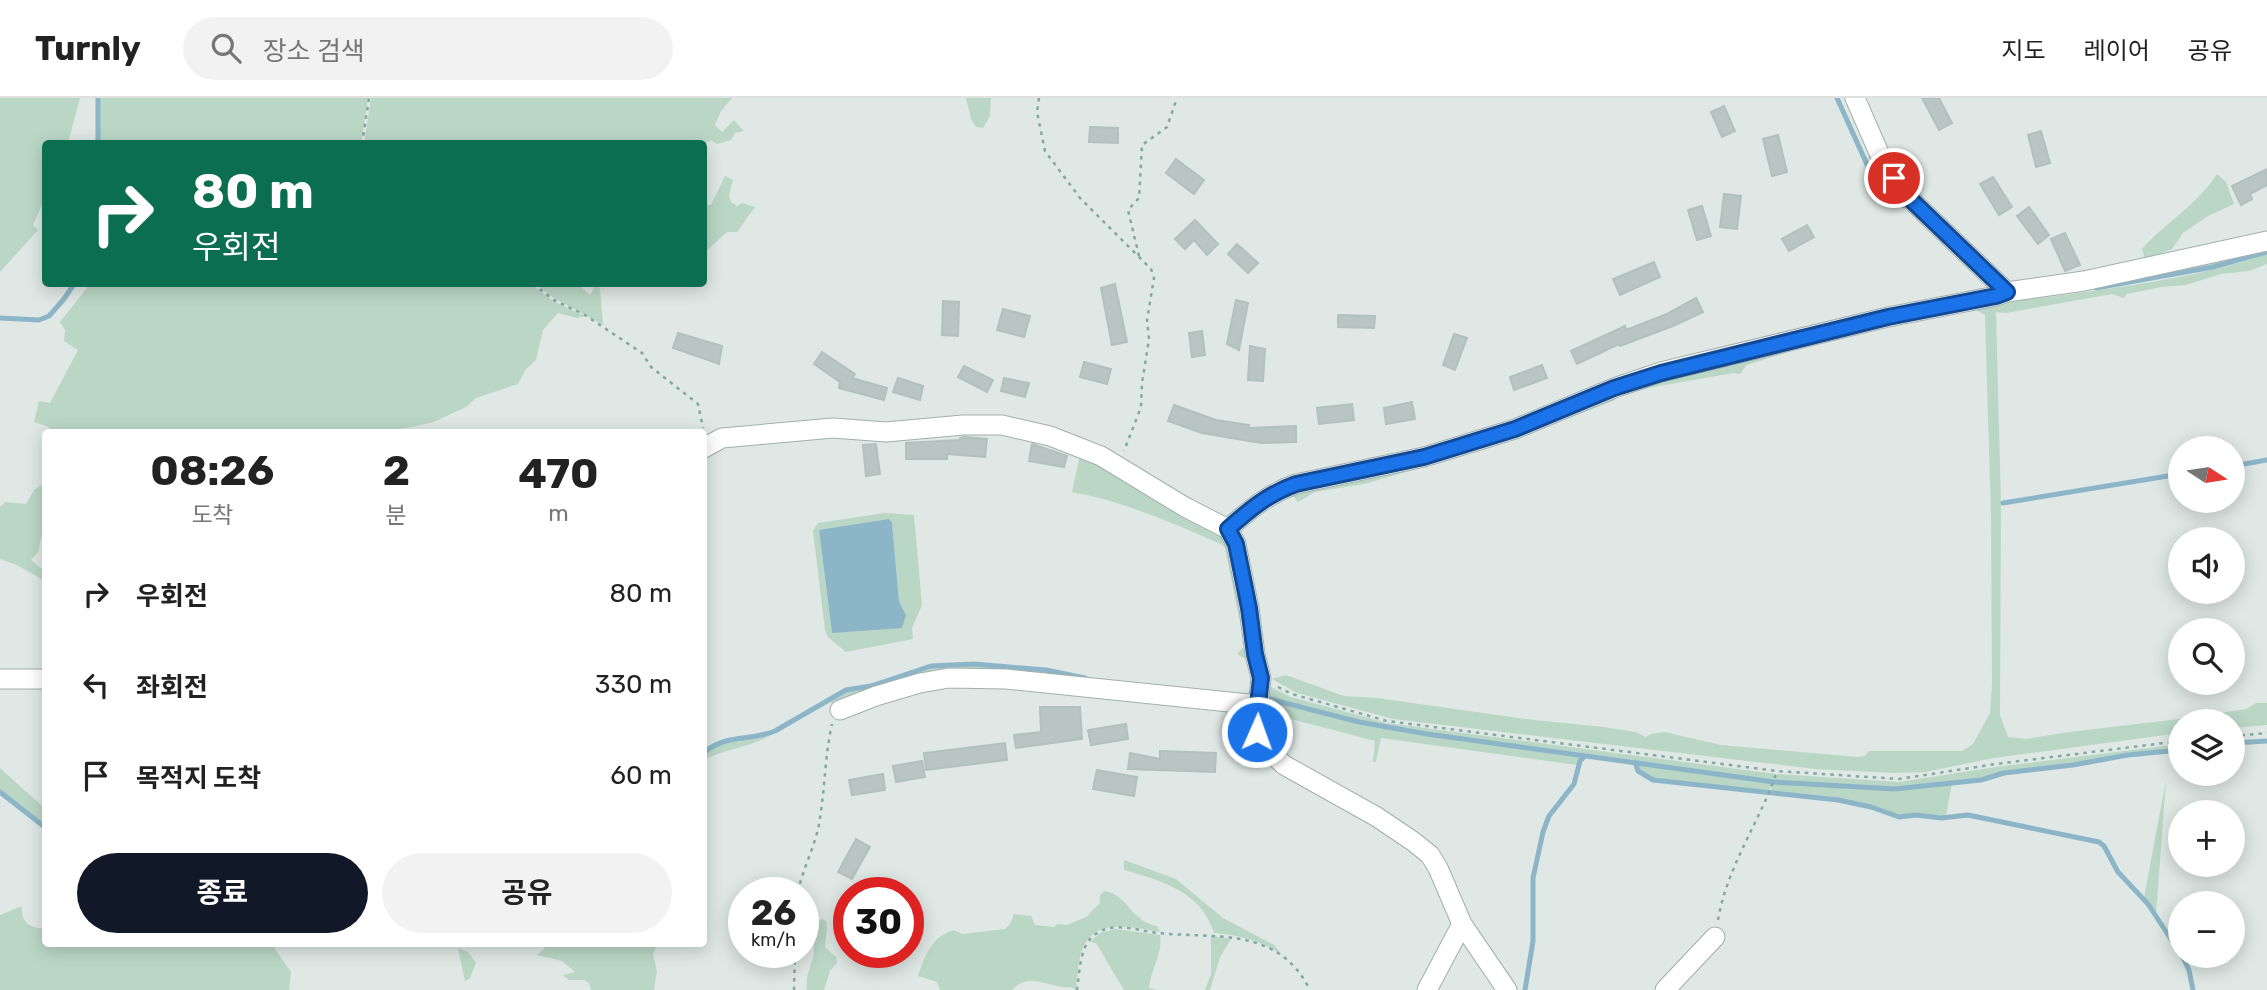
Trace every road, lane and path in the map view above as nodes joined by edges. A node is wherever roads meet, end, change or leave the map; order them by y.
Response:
1 (369, 98) edge
2 (1039, 98) edge
3 (1177, 98) edge
4 (1855, 98) edge
5 (363, 140) edge
6 (2267, 241) edge
7 (1139, 257) junction
8 (537, 287) edge
9 (2007, 292) junction
10 (702, 429) edge
11 (707, 447) edge
12 (1118, 466) junction
13 (1228, 529) junction
14 (1261, 678) junction
15 (0, 679) edge
16 (42, 679) edge
17 (1258, 705) junction
18 (840, 710) joint
19 (2267, 733) edge
20 (2245, 735) edge
21 (2168, 742) edge
22 (1777, 771) junction
23 (801, 877) edge
24 (1462, 924) junction
25 (1715, 937) joint
26 (795, 968) edge
27 (794, 990) edge
28 (1077, 990) edge
29 (1310, 990) edge
30 (1427, 990) edge
31 (1507, 990) edge
32 (1665, 990) edge

1 - 5 path
2 - 7 path
3 - 7 path
4 - 9 street
6 - 9 street
7 - 12 path
8 - 10 path
9 - 13 street
11 - 12 street
12 - 13 street
13 - 14 street
14 - 17 street
14 - 22 path
15 - 16 street
17 - 18 street
17 - 24 street
18 - 23 path
19 - 20 path
21 - 22 path
22 - 25 path
24 - 30 street
24 - 31 street
25 - 32 street
26 - 27 path
28 - 29 path

